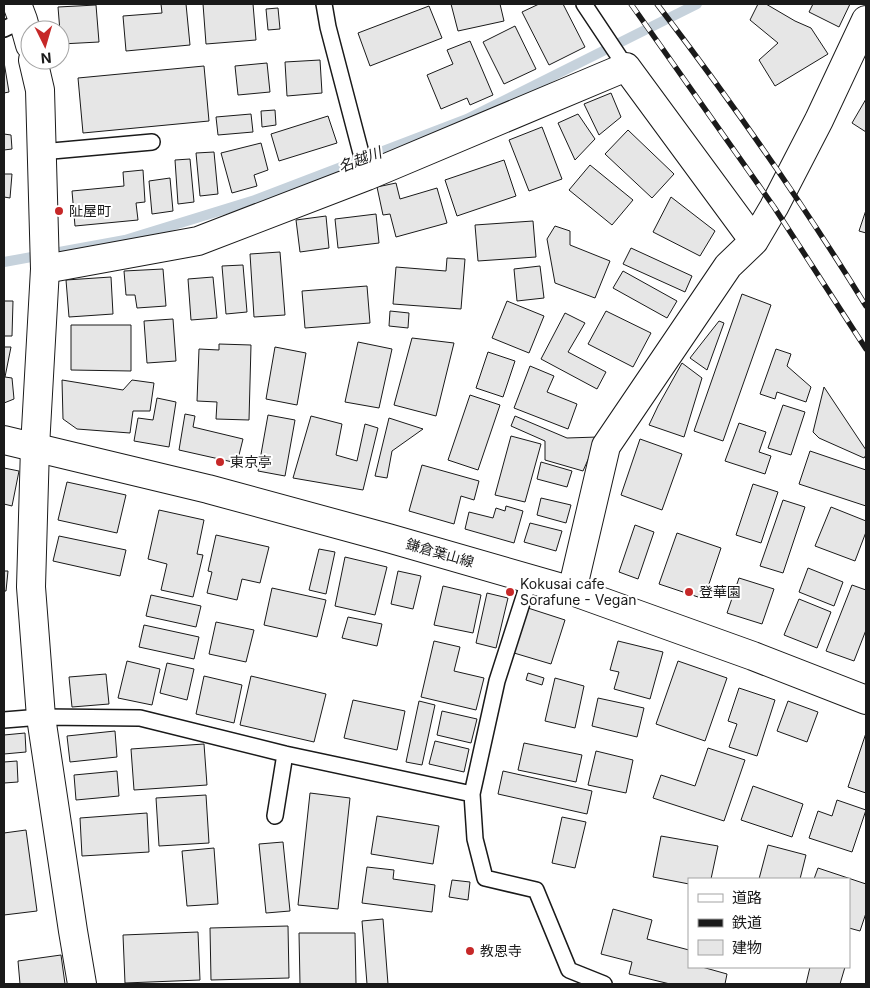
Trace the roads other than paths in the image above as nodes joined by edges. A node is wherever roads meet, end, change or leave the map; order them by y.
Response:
1 (324, 4) edge
2 (584, 4) edge
3 (866, 20) edge
4 (626, 67) junction
5 (36, 70) edge
6 (152, 142) dead end
7 (41, 152) junction
8 (367, 176) junction
9 (754, 240) junction
10 (45, 266) junction
11 (4, 440) edge
12 (35, 447) junction
13 (530, 578) junction
14 (572, 591) junction
15 (866, 700) edge
16 (41, 717) junction
17 (4, 720) edge
18 (285, 754) junction
19 (472, 794) junction
20 (275, 816) dead end
21 (82, 984) edge
22 (604, 984) edge

1 - 8 lane
2 - 4 lane
3 - 9 street
4 - 8 street
4 - 9 street
5 - 7 street
6 - 7 lane
7 - 10 street
8 - 10 street
9 - 14 street
10 - 12 street
11 - 12 street, 鎌倉葉山線
12 - 13 street, 鎌倉葉山線
12 - 16 street
13 - 14 street, 鎌倉葉山線
13 - 19 lane
14 - 15 street, 鎌倉葉山線
16 - 17 lane
16 - 18 lane
16 - 21 street
18 - 19 lane
18 - 20 lane
19 - 22 lane

